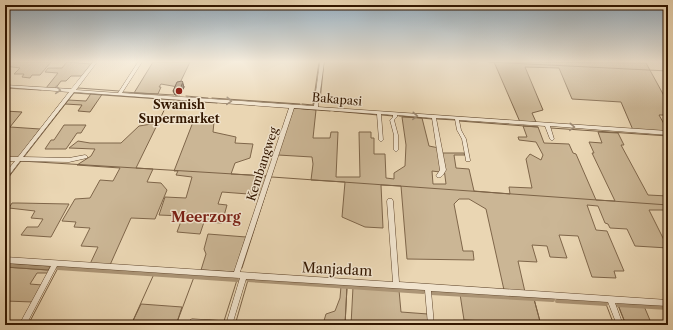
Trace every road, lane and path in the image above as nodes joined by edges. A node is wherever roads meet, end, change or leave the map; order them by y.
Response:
1 (82, 77) edge
2 (130, 77) edge
3 (320, 77) edge
4 (5, 86) edge
5 (72, 91) junction
6 (120, 93) junction
7 (292, 106) junction
8 (316, 107) junction
9 (379, 113) junction
10 (395, 114) junction
11 (434, 117) junction
12 (457, 119) junction
13 (547, 125) junction
14 (668, 134) edge
15 (552, 139) dead end
16 (381, 140) dead end
17 (396, 150) dead end
18 (84, 157) dead end
19 (5, 159) edge
20 (18, 159) junction
21 (468, 160) dead end
22 (439, 176) dead end
23 (5, 177) edge
24 (390, 201) dead end
25 (5, 260) edge
26 (56, 263) junction
27 (236, 274) junction
28 (244, 275) junction
29 (396, 285) junction
30 (428, 287) junction
31 (610, 299) junction
32 (668, 303) edge
33 (192, 322) dead end
34 (22, 325) edge
35 (229, 325) edge
36 (431, 325) edge
37 (620, 325) edge

1 - 5 street
2 - 6 street
3 - 8 street
4 -> 5 street, Bakapasi
5 - 6 street, Bakapasi
5 - 20 street
6 -> 7 street, Bakapasi
7 - 8 street, Bakapasi
7 - 27 street, Kembangweg
8 - 9 street, Bakapasi
9 - 10 street, Bakapasi
9 - 16 street
10 -> 11 street, Bakapasi
10 - 17 street
11 - 12 street, Bakapasi
11 - 22 street
12 - 13 street, Bakapasi
12 - 21 street
13 -> 14 street, Bakapasi
13 - 15 street
18 - 20 street
19 - 20 street
20 - 23 street
24 - 29 street
25 - 26 street, Manjadam
26 - 27 street, Manjadam
26 - 34 street
27 - 28 street, Manjadam
28 - 29 street, Manjadam
28 - 35 street
29 - 30 street, Manjadam
30 - 31 street, Manjadam
30 - 36 street
31 - 32 street, Manjadam
31 - 37 street
33 - 35 street

